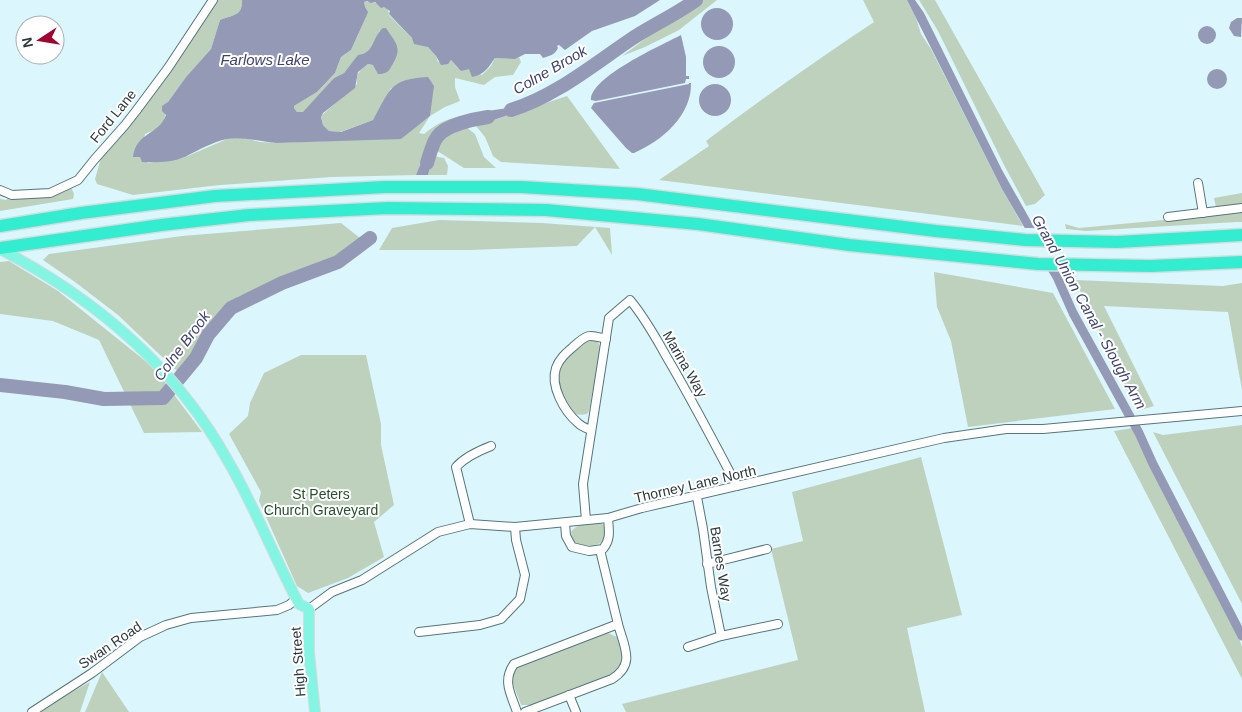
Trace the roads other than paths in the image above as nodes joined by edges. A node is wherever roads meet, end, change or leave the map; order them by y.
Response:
1 (213, 0) edge
2 (1198, 182) dead end
3 (0, 190) edge
4 (1242, 208) edge
5 (1204, 213) junction
6 (1168, 217) dead end
7 (0, 226) edge
8 (1242, 235) edge
9 (0, 249) edge
10 (1242, 262) edge
11 (606, 340) junction
12 (1242, 411) edge
13 (591, 430) junction
14 (491, 446) dead end
15 (737, 486) junction
16 (697, 497) junction
17 (608, 518) junction
18 (586, 520) junction
19 (565, 523) junction
20 (470, 524) junction
21 (515, 527) junction
22 (600, 550) junction
23 (768, 550) dead end
24 (707, 564) junction
25 (296, 598) junction
26 (309, 609) junction
27 (618, 624) junction
28 (778, 624) dead end
29 (419, 632) dead end
30 (721, 636) junction
31 (688, 647) dead end
32 (569, 695) junction
33 (32, 712) edge
34 (315, 712) edge
35 (517, 712) edge
36 (525, 712) edge
37 (576, 712) edge

1 - 3 street, Ford Lane
2 - 5 street
4 - 5 street
5 - 6 street
7 - 8 highway
9 - 10 highway
9 - 25 main road
11 - 13 street
11 - 13 street
11 - 15 street, Marina Way
12 - 15 street, Thorney Lane North
13 - 18 street
14 - 20 street
15 - 16 street, Thorney Lane North
16 - 17 street, Thorney Lane North
16 - 24 street, Barnes Way
17 - 18 street, Thorney Lane North
17 - 22 street
18 - 19 street, Thorney Lane North
19 - 21 street, Thorney Lane North
19 - 22 street
20 - 21 street, Thorney Lane North
20 - 26 street, Thorney Lane North
21 - 29 street
22 - 27 street
23 - 24 street
24 - 30 street, Barnes Way
25 - 26 main road
25 - 33 street, Swan Road
26 - 34 main road, High Street
27 - 32 street
27 - 35 street
28 - 30 street
30 - 31 street
32 - 36 street
32 - 37 street

